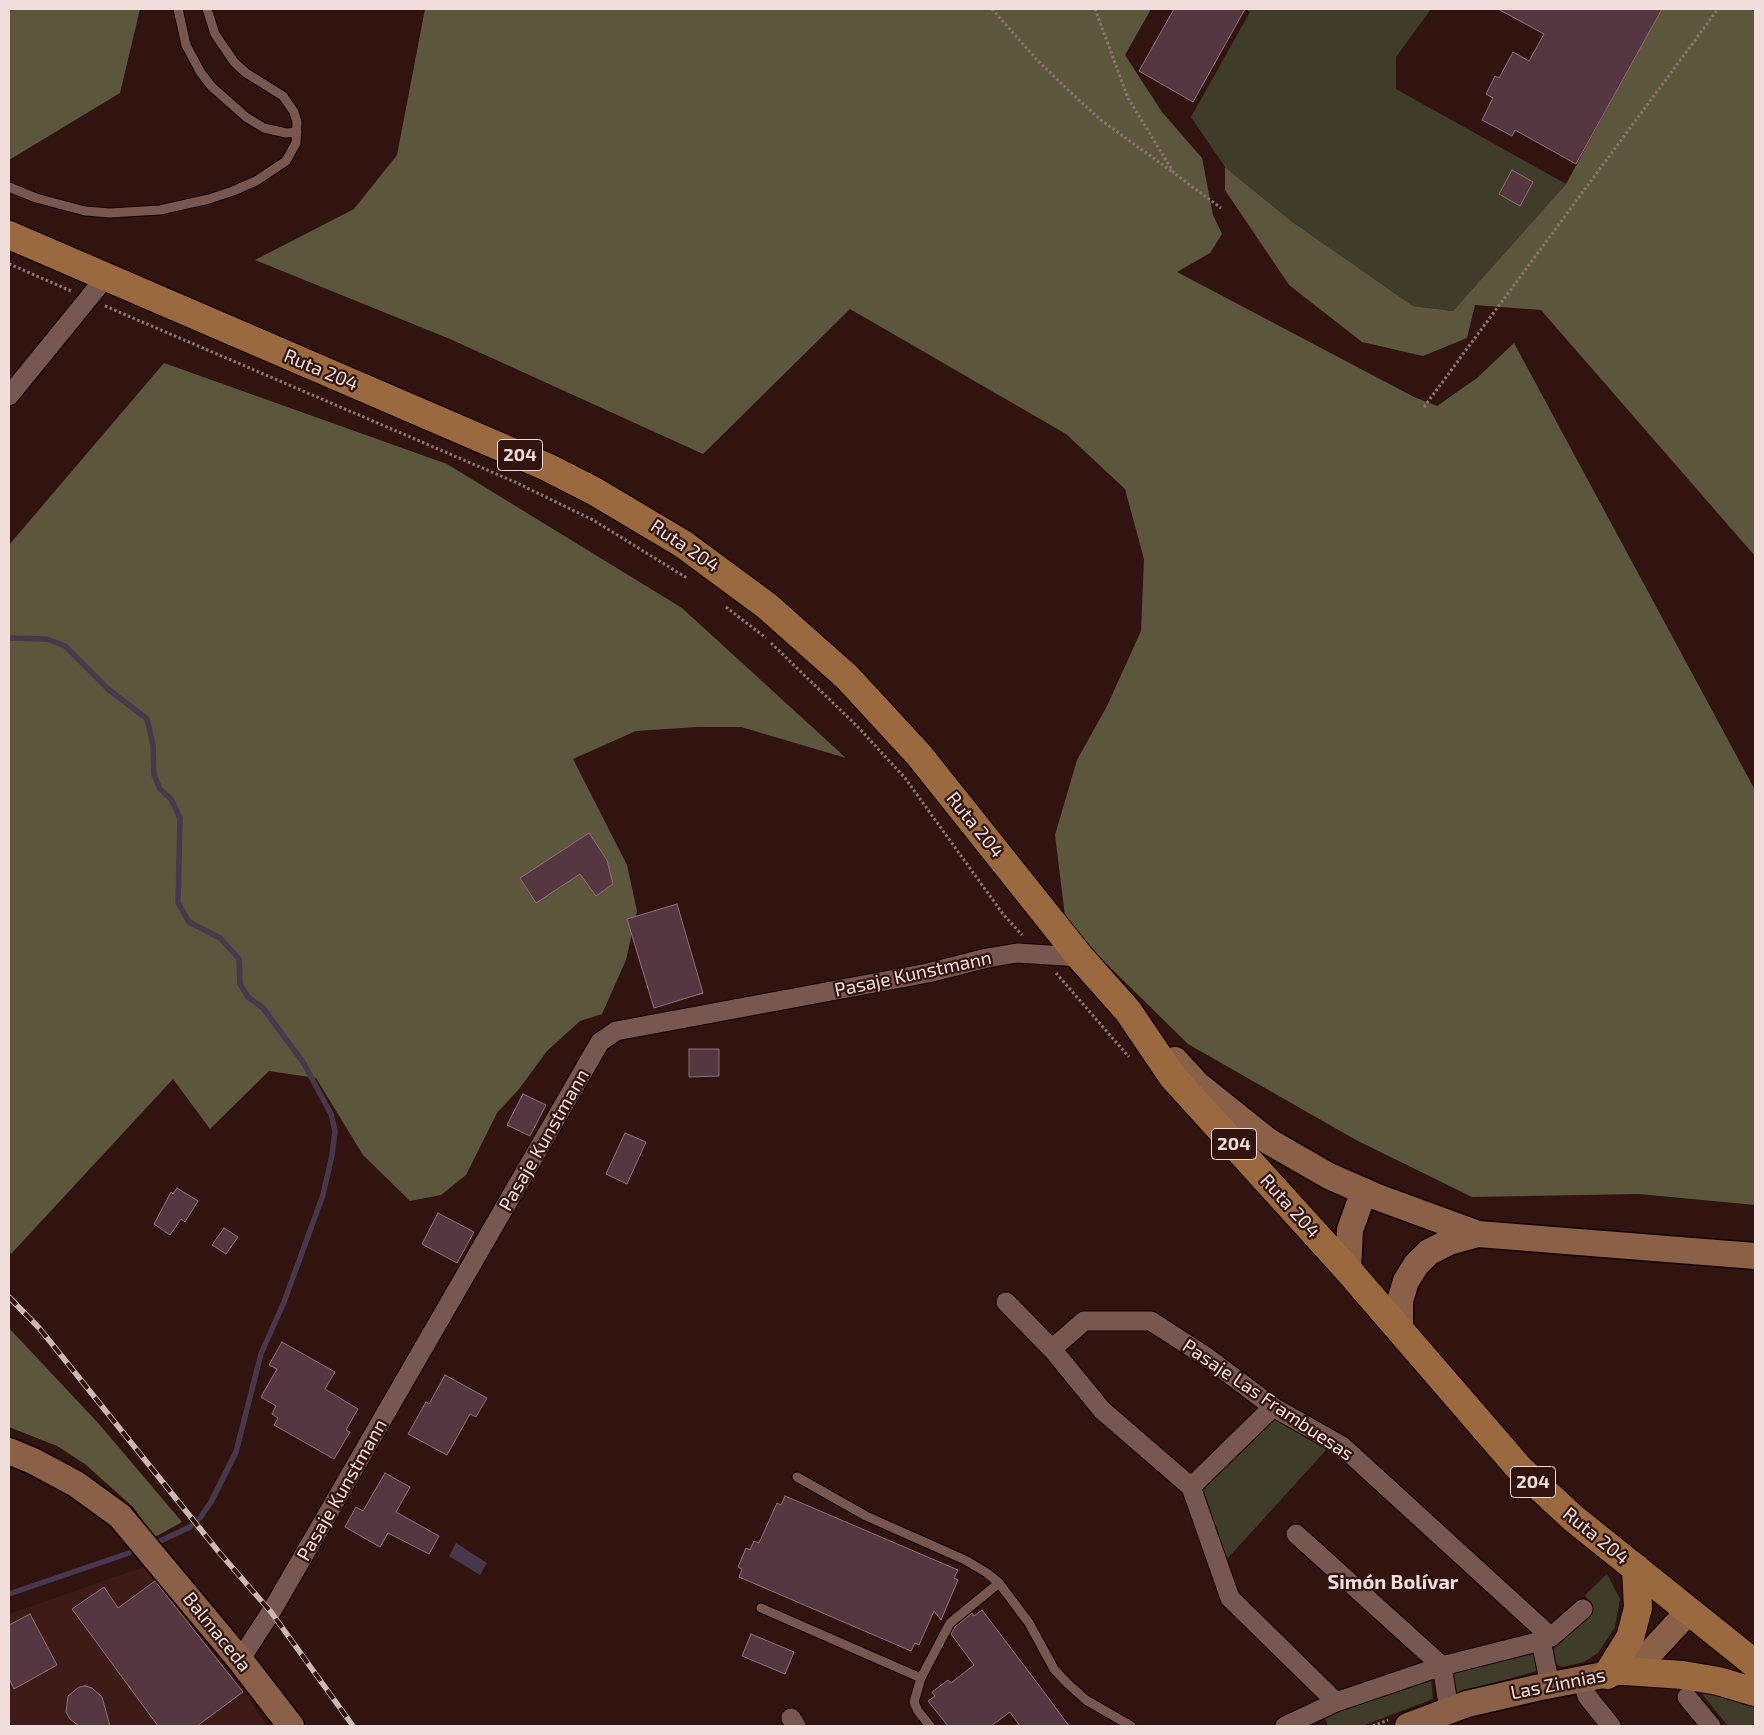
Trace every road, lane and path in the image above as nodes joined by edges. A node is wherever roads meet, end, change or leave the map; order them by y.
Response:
1 (178, 9) edge
2 (207, 9) edge
3 (992, 9) edge
4 (1095, 9) edge
5 (1718, 9) edge
6 (297, 132) junction
7 (1174, 173) junction
8 (9, 187) edge
9 (1221, 208) dead end
10 (9, 235) edge
11 (9, 264) edge
12 (105, 278) junction
13 (88, 298) junction
14 (9, 396) edge
15 (1424, 407) dead end
16 (689, 579) dead end
17 (725, 606) dead end
18 (1039, 954) junction
19 (1080, 956) junction
20 (1128, 1011) junction
21 (1132, 1059) dead end
22 (1364, 1191) junction
23 (1478, 1234) junction
24 (1755, 1256) edge
25 (1348, 1270) junction
26 (1006, 1302) dead end
27 (1400, 1330) junction
28 (1052, 1349) junction
29 (1273, 1407) junction
30 (9, 1451) edge
31 (798, 1477) dead end
32 (1191, 1487) junction
33 (1296, 1534) dead end
34 (1636, 1568) junction
35 (999, 1584) junction
36 (761, 1608) dead end
37 (1583, 1609) dead end
38 (1689, 1611) junction
39 (1546, 1639) junction
40 (240, 1660) junction
41 (1755, 1664) edge
42 (1442, 1666) junction
43 (1605, 1675) junction
44 (921, 1678) junction
45 (1550, 1685) junction
46 (1755, 1692) edge
47 (1686, 1697) dead end
48 (1336, 1702) junction
49 (1448, 1710) junction
50 (1317, 1719) edge
51 (291, 1726) edge
52 (930, 1726) edge
53 (1131, 1726) edge
54 (1285, 1726) edge
55 (1408, 1726) edge
56 (1611, 1726) edge
57 (1711, 1726) edge

1 - 6 lane
2 - 6 lane
3 - 7 path
4 - 7 path
5 - 15 path
6 - 8 lane
7 - 9 path
10 - 12 main road, Ruta 204 / 204
11 - 13 path
12 - 13 street
12 - 19 main road, Ruta 204 / 204
13 - 14 street
13 - 16 path
17 - 18 path
18 - 19 street, Pasaje Kunstmann
18 - 21 path
18 - 40 street, Pasaje Kunstmann
19 - 20 main road, Ruta 204 / 204
20 - 22 main road
20 - 25 main road, Ruta 204 / 204
22 - 23 main road
22 - 25 main road
23 - 24 main road
23 - 27 main road
25 - 27 main road, Ruta 204 / 204
26 - 28 street
27 - 34 main road, Ruta 204 / 204
28 - 29 street, Pasaje Las Frambuesas
28 - 32 street
29 - 32 street
29 - 39 street, Pasaje Las Frambuesas
30 - 40 main road, Balmaceda
31 - 35 lane
32 - 48 street
33 - 42 street
34 - 38 main road, Ruta 204 / 204
34 - 43 main road
35 - 44 lane
35 - 53 lane
36 - 44 lane
37 - 39 street
38 - 41 main road, Ruta 204 / 204
38 - 43 main road, Las Zinnias
39 - 42 street
39 - 45 street
40 - 51 main road, Balmaceda
42 - 48 street
42 - 49 street
43 - 45 main road, Las Zinnias
43 - 46 main road
43 - 56 street
44 - 52 lane
45 - 49 main road, Las Zinnias
47 - 57 street
48 - 50 street
49 - 55 main road, Las Zinnias
50 - 54 street

